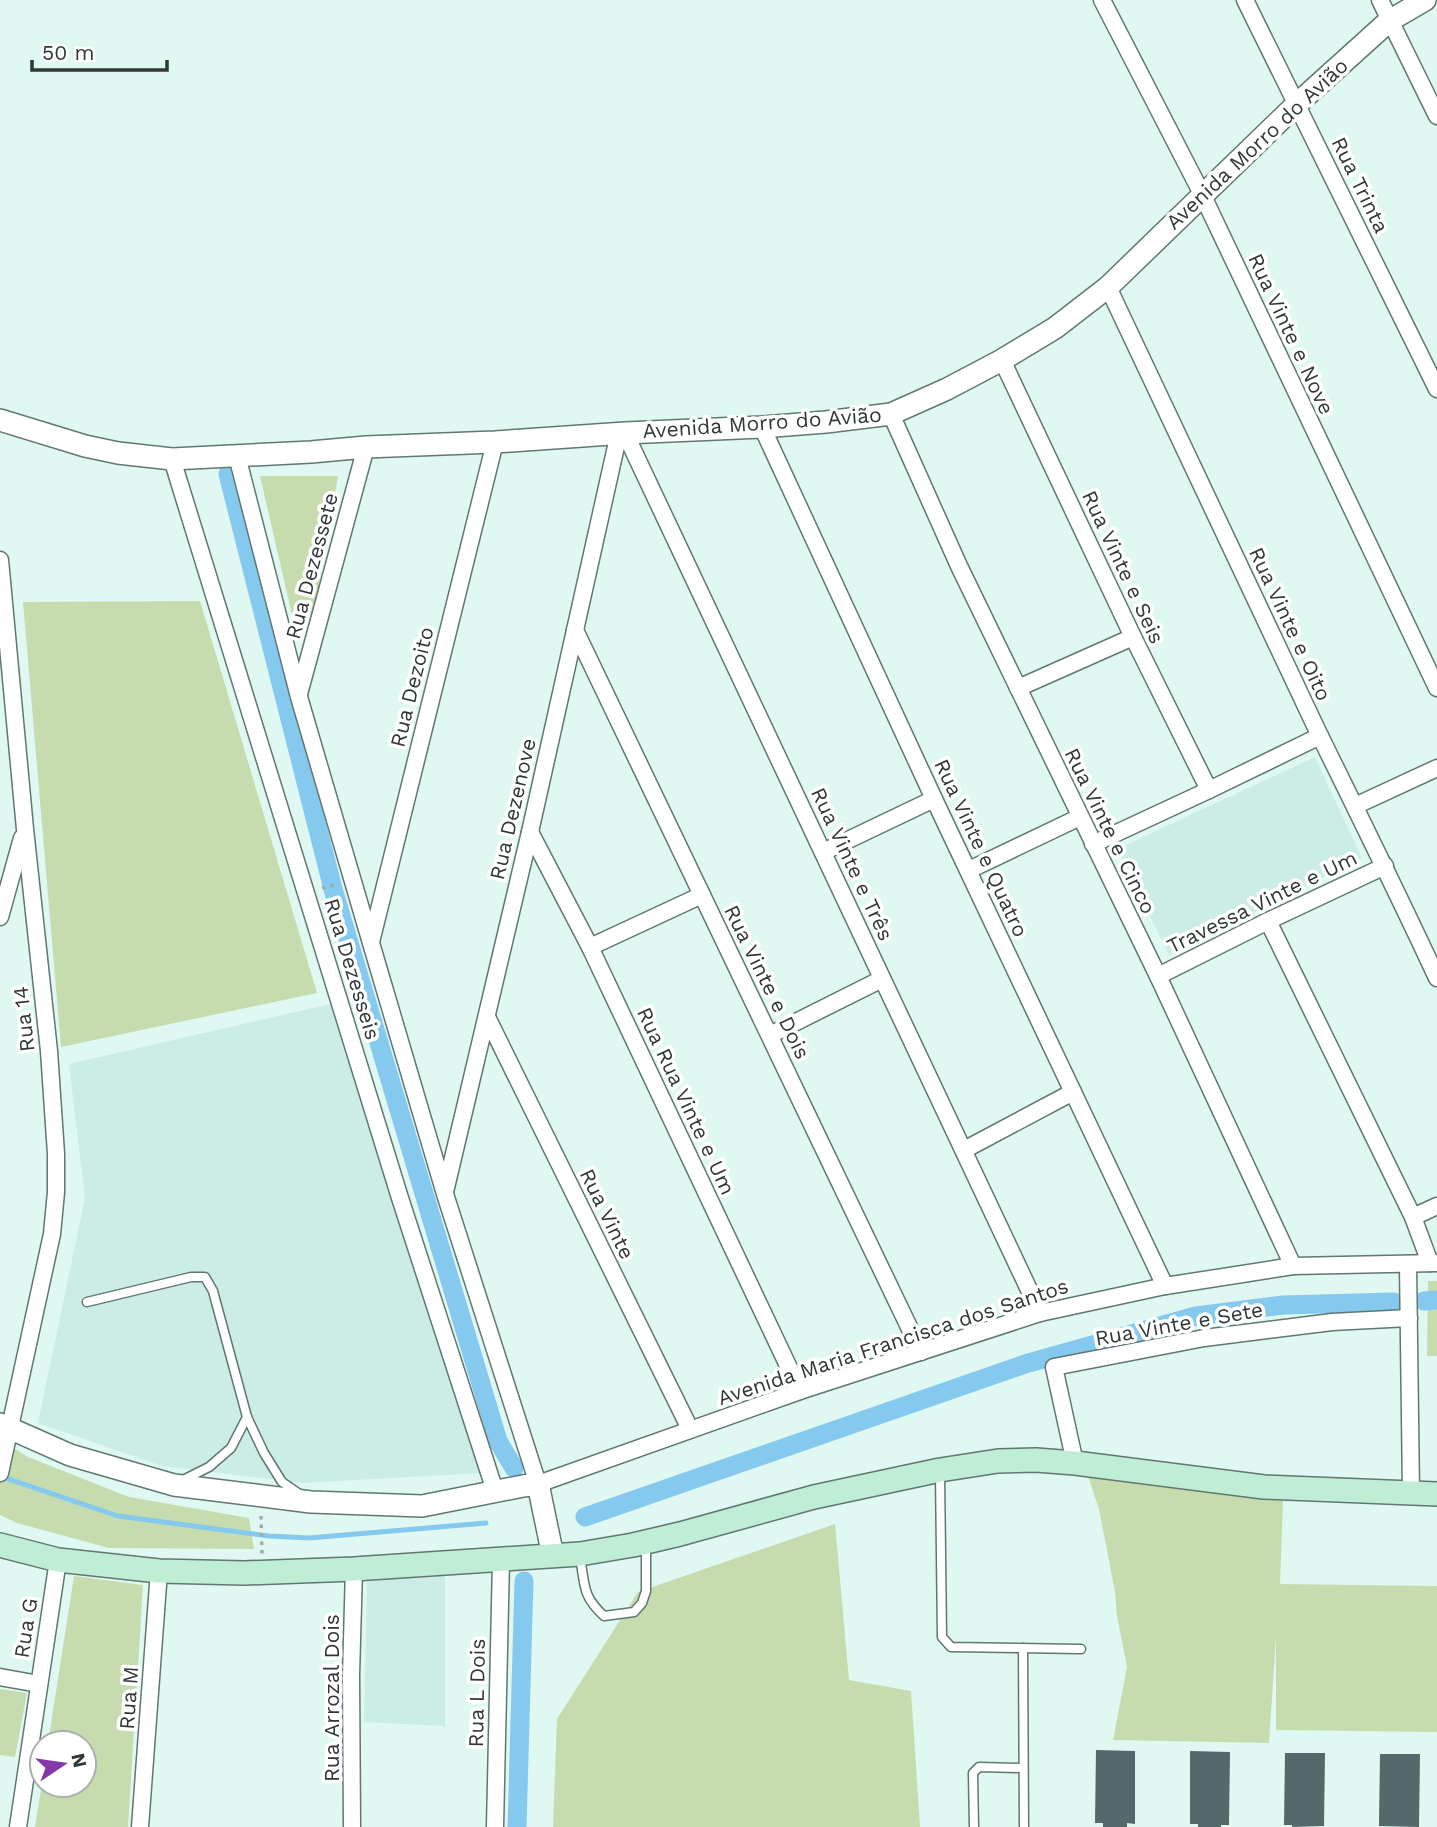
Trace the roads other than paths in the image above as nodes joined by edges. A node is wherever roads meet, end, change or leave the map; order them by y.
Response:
1 (1102, 0) edge
2 (1245, 0) edge
3 (1380, 0) edge
4 (1425, 0) edge
5 (1389, 22) junction
6 (1297, 104) junction
7 (1437, 117) edge
8 (1202, 194) junction
9 (1108, 287) junction
10 (1002, 360) junction
11 (1437, 389) edge
12 (891, 414) junction
13 (0, 420) edge
14 (762, 427) junction
15 (622, 433) junction
16 (495, 442) junction
17 (366, 447) junction
18 (237, 456) junction
19 (172, 458) junction
20 (0, 560) edge
21 (575, 630) junction
22 (1133, 637) junction
23 (1432, 662) edge
24 (1018, 688) junction
25 (1437, 688) edge
26 (299, 697) junction
27 (1321, 736) junction
28 (1437, 768) edge
29 (1209, 790) junction
30 (934, 799) junction
31 (1355, 806) junction
32 (1080, 817) junction
33 (25, 829) junction
34 (530, 832) junction
35 (1093, 844) junction
36 (823, 852) junction
37 (1385, 866) junction
38 (969, 870) junction
39 (702, 895) junction
40 (0, 917) edge
41 (1268, 921) junction
42 (371, 943) junction
43 (590, 947) junction
44 (1158, 976) junction
45 (1437, 978) edge
46 (882, 979) junction
47 (487, 1017) junction
48 (769, 1035) junction
49 (1073, 1091) junction
50 (964, 1150) junction
51 (445, 1194) junction
52 (1437, 1206) edge
53 (1413, 1217) junction
54 (1433, 1263) edge
55 (1408, 1264) junction
56 (1293, 1266) junction
57 (1165, 1286) junction
58 (87, 1302) dead end
59 (1040, 1313) junction
60 (1409, 1318) junction
61 (921, 1352) junction
62 (800, 1391) junction
63 (247, 1418) junction
64 (5, 1426) edge
65 (690, 1429) junction
66 (1075, 1463) junction
67 (1, 1464) edge
68 (940, 1470) junction
69 (174, 1485) junction
70 (538, 1485) junction
71 (495, 1491) junction
72 (1411, 1493) junction
73 (1437, 1494) edge
74 (311, 1503) junction
75 (646, 1542) junction
76 (0, 1545) edge
77 (580, 1554) junction
78 (553, 1556) junction
79 (58, 1560) junction
80 (501, 1560) junction
81 (354, 1569) junction
82 (159, 1571) junction
83 (1023, 1648) junction
84 (1081, 1649) dead end
85 (0, 1677) edge
86 (39, 1684) junction
87 (1023, 1768) junction
88 (19, 1827) edge
89 (140, 1827) edge
90 (352, 1827) edge
91 (495, 1827) edge
92 (974, 1827) edge
93 (1024, 1827) edge

1 - 8 street, Rua Vinte e Nove
2 - 6 street, Rua Trinta
3 - 5 street
4 - 5 street, Avenida Morro do Avião
5 - 6 street, Avenida Morro do Avião
5 - 7 street
6 - 8 street, Avenida Morro do Avião
6 - 11 street, Rua Trinta
8 - 9 street, Avenida Morro do Avião
8 - 23 street, Rua Vinte e Nove
9 - 10 street, Avenida Morro do Avião
9 - 27 street, Rua Vinte e Oito
10 - 12 street, Avenida Morro do Avião
10 - 22 street, Rua Vinte e Seis
12 - 14 street, Avenida Morro do Avião
12 - 24 street, Rua Vinte e Cinco
13 - 19 street, Avenida Morro do Avião
14 - 15 street, Avenida Morro do Avião
14 - 30 street, Rua Vinte e Quatro
15 - 16 street, Avenida Morro do Avião
15 - 21 street, Rua Dezenove
15 - 36 street, Rua Vinte e Três
16 - 17 street, Avenida Morro do Avião
16 - 42 street, Rua Dezoito
17 - 18 street, Avenida Morro do Avião
17 - 26 street, Rua Dezessete
18 - 19 street, Avenida Morro do Avião
18 - 26 street, Rua Dezesseis
19 - 71 street, Rua Dezesseis
20 - 33 street, Rua 14
21 - 34 street, Rua Dezenove
21 - 39 street, Rua Vinte e Dois
22 - 24 street
22 - 29 street, Rua Vinte e Seis
23 - 25 street, Rua Vinte e Nove
24 - 32 street, Rua Vinte e Cinco
26 - 42 street, Rua Dezesseis
27 - 29 street
27 - 31 street, Rua Vinte e Oito
28 - 31 street
29 - 35 street
30 - 36 street
30 - 38 street, Rua Vinte e Quatro
31 - 37 street, Rua Vinte e Oito
32 - 35 street, Rua Vinte e Cinco
32 - 38 street
33 - 40 street
33 - 64 street, Rua 14
34 - 43 street, Rua Rua Vinte e Um
34 - 47 street, Rua Dezenove
35 - 44 street, Rua Vinte e Cinco
36 - 46 street, Rua Vinte e Três
37 - 41 street, Travessa Vinte e Um
37 - 45 street, Rua Vinte e Oito
38 - 49 street, Rua Vinte e Quatro
39 - 43 street
39 - 48 street, Rua Vinte e Dois
41 - 44 street, Travessa Vinte e Um
41 - 53 street
42 - 51 street, Rua Dezesseis
43 - 62 street, Rua Rua Vinte e Um
44 - 56 street, Rua Vinte e Cinco
46 - 48 street
46 - 50 street, Rua Vinte e Três
47 - 51 street, Rua Dezenove
47 - 65 street, Rua Vinte
48 - 61 street, Rua Vinte e Dois
49 - 50 street
49 - 57 street, Rua Vinte e Quatro
50 - 59 street, Rua Vinte e Três
51 - 70 street, Rua Dezesseis
52 - 53 street
53 - 54 street
54 - 55 street, Avenida Maria Francisca dos Santos
55 - 56 street, Avenida Maria Francisca dos Santos
55 - 60 street
56 - 57 street, Avenida Maria Francisca dos Santos
57 - 59 street, Avenida Maria Francisca dos Santos
58 - 63 lane
59 - 61 street, Avenida Maria Francisca dos Santos
60 - 66 street, Rua Vinte e Sete
60 - 72 street
61 - 62 street, Avenida Maria Francisca dos Santos
62 - 65 street, Avenida Maria Francisca dos Santos
63 - 69 lane
63 - 74 lane
64 - 67 street, Rua 14
64 - 69 street
65 - 70 street, Avenida Maria Francisca dos Santos
66 - 68 main road
66 - 72 main road
68 - 75 main road
68 - 83 lane
69 - 74 street
70 - 71 street
70 - 78 street
71 - 74 street
72 - 73 main road
75 - 77 main road
75 - 77 lane
76 - 79 main road
77 - 78 main road
78 - 80 main road
79 - 82 main road
79 - 86 street, Rua G
80 - 81 main road
80 - 91 street, Rua L Dois
81 - 82 main road
81 - 90 street, Rua Arrozal Dois
82 - 89 street, Rua M
83 - 84 lane
83 - 87 lane
85 - 86 street
86 - 88 street, Rua G
87 - 92 lane
87 - 93 lane

